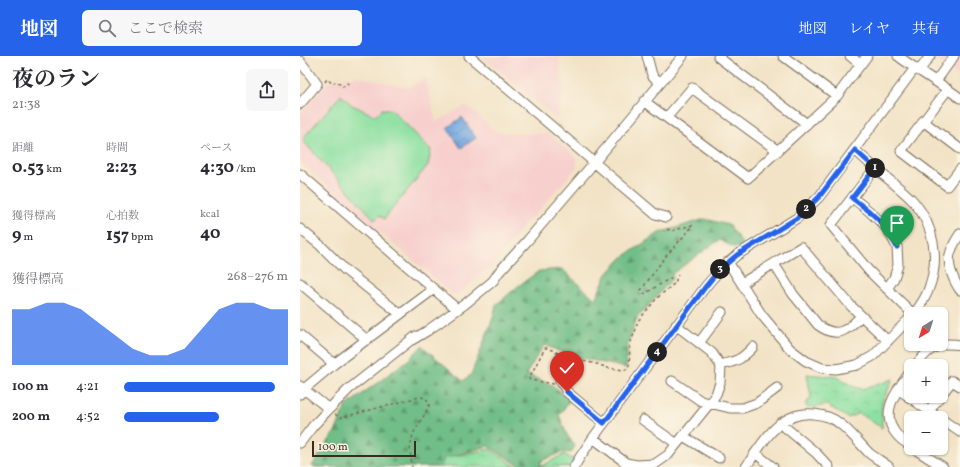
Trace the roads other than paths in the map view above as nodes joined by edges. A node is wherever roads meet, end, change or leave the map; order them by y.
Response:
1 (469, 56) edge
2 (647, 56) edge
3 (683, 56) edge
4 (719, 56) edge
5 (783, 56) edge
6 (850, 56) edge
7 (867, 56) edge
8 (898, 56) edge
9 (930, 56) edge
10 (954, 56) edge
11 (300, 61) edge
12 (860, 64) junction
13 (917, 70) junction
14 (936, 81) junction
15 (660, 83) junction
16 (948, 89) junction
17 (837, 96) junction
18 (960, 98) edge
19 (644, 101) junction
20 (300, 104) edge
21 (667, 117) junction
22 (923, 122) junction
23 (807, 124) junction
24 (960, 149) edge
25 (855, 150) junction
26 (778, 151) junction
27 (594, 162) junction
28 (875, 168) junction
29 (960, 169) edge
30 (300, 174) edge
31 (852, 198) junction
32 (666, 217) dead end
33 (300, 229) edge
34 (958, 240) edge
35 (728, 262) junction
36 (774, 264) junction
37 (300, 283) edge
38 (742, 283) junction
39 (434, 289) junction
40 (887, 289) junction
41 (960, 290) edge
42 (455, 307) junction
43 (906, 307) edge
44 (919, 307) edge
45 (722, 312) dead end
46 (400, 314) junction
47 (861, 316) junction
48 (904, 324) edge
49 (676, 325) junction
50 (300, 334) edge
51 (367, 340) junction
52 (888, 341) junction
53 (699, 343) junction
54 (960, 345) edge
55 (752, 346) dead end
56 (920, 359) edge
57 (334, 364) junction
58 (720, 365) junction
59 (560, 380) dead end
60 (672, 381) dead end
61 (904, 381) edge
62 (948, 386) edge
63 (960, 386) edge
64 (777, 388) dead end
65 (301, 389) edge
66 (898, 389) junction
67 (710, 403) junction
68 (935, 403) edge
69 (331, 411) junction
70 (929, 411) joint
71 (643, 420) dead end
72 (604, 423) junction
73 (780, 423) junction
74 (948, 424) edge
75 (960, 432) edge
76 (683, 436) junction
77 (593, 438) junction
78 (904, 441) edge
79 (300, 443) edge
80 (677, 444) junction
81 (755, 453) junction
82 (924, 455) edge
83 (719, 458) dead end
84 (626, 465) edge
85 (657, 466) edge
86 (574, 467) edge
87 (746, 467) edge
88 (773, 467) edge
89 (829, 467) edge
90 (889, 467) edge
91 (943, 467) edge

1 - 27 street
2 - 15 street
3 - 15 street
4 - 23 street
5 - 17 street
6 - 12 street
7 - 12 street
8 - 13 street
9 - 13 street
10 - 14 street
11 - 20 street
12 - 17 street
13 - 14 street
13 - 25 street
14 - 16 street
15 - 19 street
16 - 18 street
16 - 22 street
17 - 23 street
19 - 21 street
19 - 27 street
21 - 26 street
21 - 26 street
22 - 24 street
22 - 29 street
23 - 26 street
25 - 28 street
25 - 35 street
27 - 32 street
27 - 42 street
28 - 31 street
28 - 44 street
30 - 39 street
31 - 40 street
31 - 40 street
33 - 46 street
34 - 41 street
35 - 38 street
35 - 49 street
36 - 38 street
36 - 47 street
36 - 47 street
37 - 51 street
38 - 52 street
39 - 42 street
39 - 46 street
40 - 43 street
42 - 69 street
45 - 53 street
46 - 51 street
47 - 52 street
48 - 52 street
49 - 53 street
49 - 72 street
50 - 57 street
51 - 57 street
53 - 58 street
54 - 56 street
55 - 58 street
57 - 65 street
58 - 67 street
59 - 72 street
60 - 67 street
61 - 66 street
62 - 63 street
64 - 67 street
65 - 69 street
66 - 70 street
66 - 78 street
67 - 76 street
68 - 70 street
69 - 79 street
71 - 80 street
72 - 77 street
73 - 81 street
73 - 89 street
73 - 90 street
74 - 75 street
76 - 80 street
76 - 83 street
77 - 84 street
77 - 86 street
80 - 85 street
81 - 87 street
81 - 88 street
82 - 91 street
84 - 85 street

